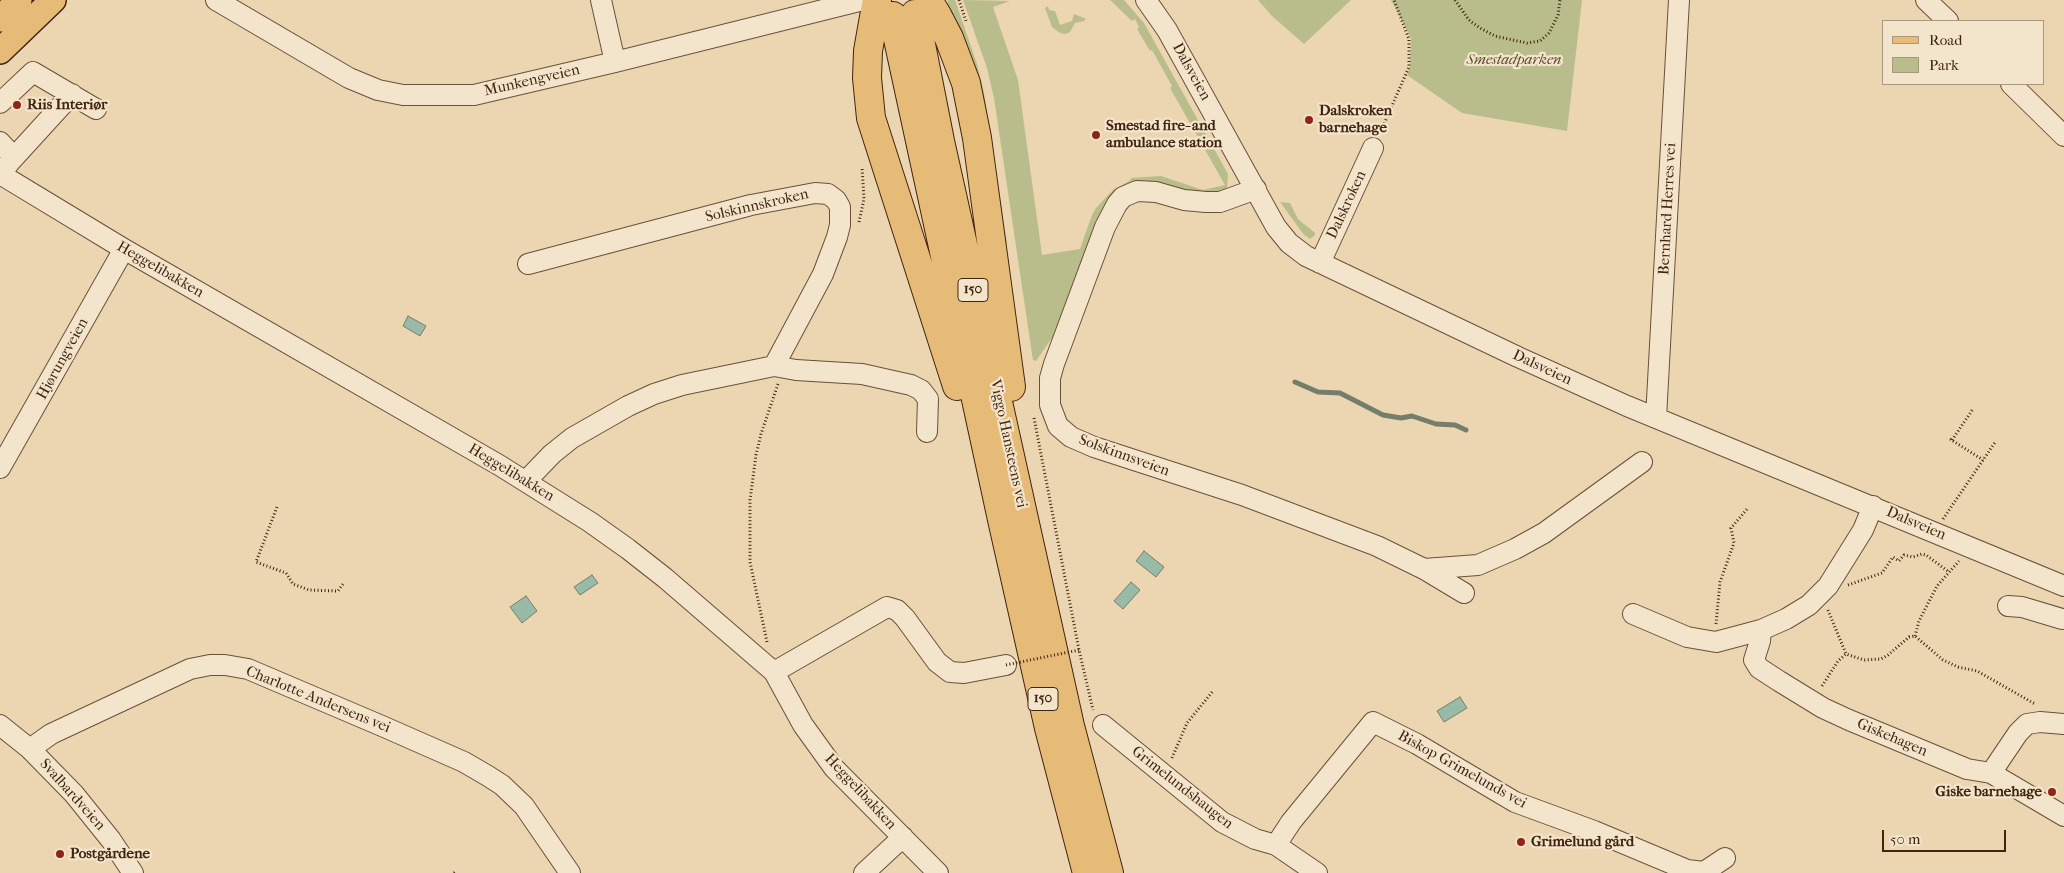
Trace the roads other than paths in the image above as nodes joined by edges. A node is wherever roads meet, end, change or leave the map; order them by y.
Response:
1 (19, 0) edge
2 (53, 0) edge
3 (216, 0) edge
4 (601, 0) edge
5 (864, 0) edge
6 (1146, 0) edge
7 (1679, 0) edge
8 (1926, 0) edge
9 (903, 7) edge
10 (0, 19) edge
11 (1947, 20) edge
12 (0, 51) edge
13 (615, 62) junction
14 (2012, 85) edge
15 (72, 94) junction
16 (0, 103) edge
17 (96, 109) dead end
18 (2064, 136) edge
19 (0, 142) edge
20 (1373, 148) road end
21 (14, 157) junction
22 (0, 174) edge
23 (1256, 189) junction
24 (124, 249) junction
25 (1320, 263) junction
26 (528, 264) dead end
27 (774, 366) junction
28 (1656, 418) junction
29 (927, 432) dead end
30 (1642, 462) dead end
31 (0, 468) edge
32 (526, 481) junction
33 (1873, 506) junction
34 (1003, 524) junction
35 (1035, 567) junction
36 (1424, 569) junction
37 (2064, 586) edge
38 (1464, 593) dead end
39 (2008, 606) dead end
40 (1633, 614) dead end
41 (2063, 622) edge
42 (1761, 630) junction
43 (1006, 665) road end
44 (774, 672) junction
45 (2059, 724) edge
46 (0, 725) edge
47 (1103, 725) dead end
48 (30, 749) junction
49 (1991, 773) junction
50 (2064, 816) edge
51 (903, 837) junction
52 (1276, 845) junction
53 (1724, 858) dead end
54 (134, 873) edge
55 (570, 873) edge
56 (864, 873) edge
57 (938, 873) edge
58 (1087, 873) edge
59 (1110, 873) edge
60 (1317, 873) edge

1 - 10 main road
2 - 12 main road
3 - 13 street, Munkengveien
4 - 13 street
5 - 13 street, Munkengveien
6 - 23 street, Dalsveien
7 - 28 street, Bernhard Herres vei
8 - 11 street
9 - 34 highway, Viggo Hansteens vei / 150
9 - 34 highway
9 - 35 highway, Viggo Hansteens vei / 150
9 - 35 highway
14 - 18 street
15 - 16 street
15 - 17 street
15 - 21 street
19 - 21 street
20 - 25 street, Dalskroken
21 - 22 street
22 - 24 street, Heggelibakken
23 - 25 street, Dalsveien
23 - 36 street, Solskinnsveien
24 - 31 street, Hjørungveien
24 - 32 street, Heggelibakken
25 - 28 street, Dalsveien
26 - 27 street, Solskinnskroken
27 - 29 street
27 - 32 street
28 - 33 street, Dalsveien
30 - 36 street
32 - 44 street, Heggelibakken
33 - 37 street, Dalsveien
33 - 42 street
34 - 58 highway, Viggo Hansteens vei / 150
35 - 59 highway, Viggo Hansteens vei / 150
36 - 38 street, Solskinnsveien
39 - 41 street
40 - 42 street
42 - 49 street, Giskehagen
43 - 44 street
44 - 51 street, Heggelibakken
45 - 49 street
46 - 48 street, Svalbardveien
47 - 52 street, Grimelundshaugen
48 - 54 street, Svalbardveien
48 - 55 street, Charlotte Andersens vei
49 - 50 street, Giskehagen
51 - 56 street
51 - 57 street, Heggelibakken
52 - 53 street, Biskop Grimelunds vei
52 - 60 street, Grimelundshaugen

